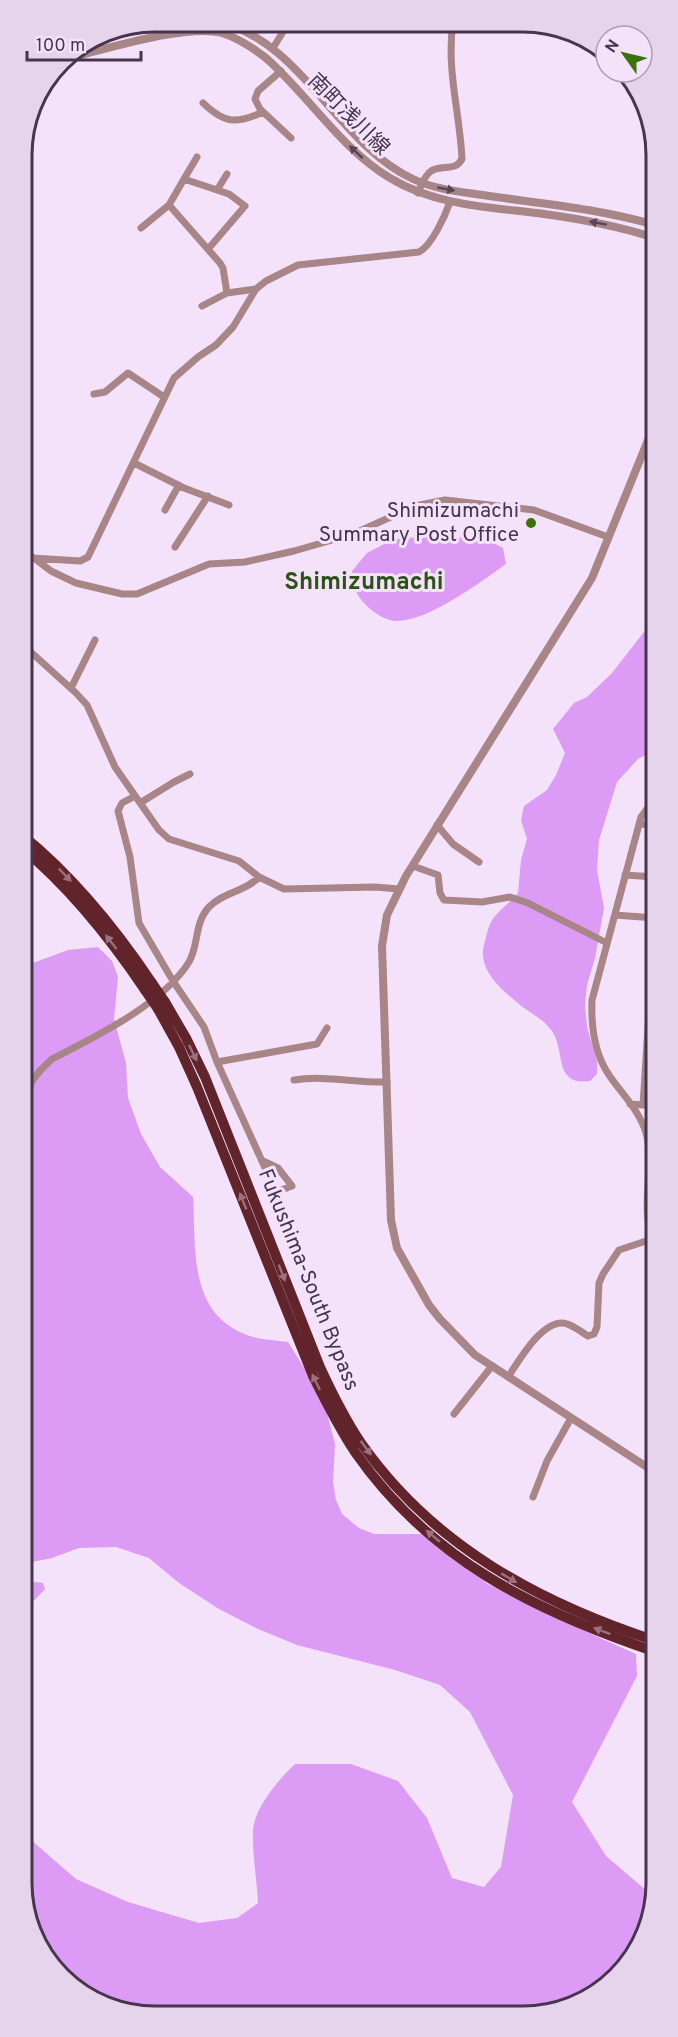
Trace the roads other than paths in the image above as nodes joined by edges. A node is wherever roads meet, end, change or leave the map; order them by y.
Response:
1 (169, 32) edge
2 (196, 32) edge
3 (212, 32) edge
4 (247, 32) edge
5 (283, 32) edge
6 (452, 32) edge
7 (170, 35) junction
8 (273, 48) junction
9 (84, 54) edge
10 (281, 71) junction
11 (203, 103) dead end
12 (263, 112) junction
13 (291, 138) dead end
14 (197, 157) dead end
15 (227, 174) dead end
16 (184, 179) junction
17 (422, 183) junction
18 (217, 190) junction
19 (418, 193) junction
20 (450, 202) junction
21 (170, 205) junction
22 (646, 222) edge
23 (141, 228) dead end
24 (646, 235) edge
25 (209, 248) junction
26 (256, 289) junction
27 (227, 292) junction
28 (202, 306) dead end
29 (94, 394) dead end
30 (164, 397) junction
31 (646, 445) edge
32 (134, 463) junction
33 (179, 485) junction
34 (208, 496) junction
35 (229, 504) dead end
36 (165, 510) dead end
37 (608, 537) junction
38 (175, 547) dead end
39 (33, 558) joint
40 (95, 640) dead end
41 (32, 653) edge
42 (71, 688) junction
43 (190, 774) dead end
44 (135, 796) junction
45 (140, 803) junction
46 (646, 809) edge
47 (639, 824) junction
48 (646, 824) edge
49 (437, 825) junction
50 (32, 844) edge
51 (32, 858) edge
52 (479, 862) dead end
53 (412, 866) junction
54 (625, 875) junction
55 (646, 876) edge
56 (259, 877) junction
57 (399, 889) junction
58 (615, 915) junction
59 (646, 918) edge
60 (607, 943) junction
61 (173, 981) junction
62 (149, 986) junction
63 (162, 1005) junction
64 (327, 1028) dead end
65 (217, 1062) junction
66 (646, 1062) edge
67 (294, 1080) dead end
68 (32, 1081) edge
69 (387, 1082) junction
70 (630, 1104) junction
71 (643, 1105) junction
72 (646, 1105) edge
73 (646, 1134) edge
74 (263, 1161) junction
75 (646, 1244) edge
76 (492, 1366) junction
77 (508, 1377) junction
78 (454, 1414) dead end
79 (571, 1418) junction
80 (646, 1467) edge
81 (533, 1497) dead end
82 (646, 1637) edge
83 (646, 1648) edge

1 - 7 street
2 - 7 street, 南町浅川線
3 - 10 street, 南町浅川線
4 - 8 street, 南町浅川線
5 - 8 street
6 - 17 street
7 - 9 street, 南町浅川線
8 - 17 street, 南町浅川線
10 - 12 street
19 -> 10 street, 南町浅川線
11 - 12 street
12 - 13 street
14 - 16 street
15 - 18 street
16 - 18 street
16 - 21 street
17 - 19 street
17 -> 22 street, 南町浅川線
18 - 25 street
19 - 20 street, 南町浅川線
24 -> 20 street, 南町浅川線
20 - 26 street
21 - 23 street
21 - 25 street
25 - 27 street
26 - 27 street
26 - 30 street
27 - 28 street
29 - 30 street
30 - 32 street
31 - 37 street
32 - 33 street
32 - 39 street
33 - 34 street
33 - 36 street
34 - 35 street
34 - 38 street
37 - 39 street
37 - 49 street
40 - 42 street
41 - 42 street
42 - 44 street
43 - 45 street
44 - 45 street
44 - 61 street
45 - 56 street
46 - 47 street
47 - 48 street
47 - 54 street
49 - 52 street
49 - 53 street
50 -> 62 highway, Fukushima-South Bypass
62 -> 51 highway
53 - 57 street
53 - 60 street
54 - 55 street
54 - 58 street
56 - 57 street
56 - 61 street
57 - 69 street
58 - 59 street
58 - 60 street
60 - 70 street
61 - 65 street
61 - 68 street
62 - 63 highway, Fukushima-South Bypass, bridge
63 -> 82 highway, Fukushima-South Bypass
83 -> 63 highway, Fukushima-South Bypass
64 - 65 street
65 - 74 street
66 - 71 street
67 - 69 street
69 - 76 street
70 - 71 street
70 - 73 street
71 - 72 street
74 - 74 street
75 - 77 street
76 - 77 street
76 - 78 street
77 - 79 street
79 - 80 street
79 - 81 street

